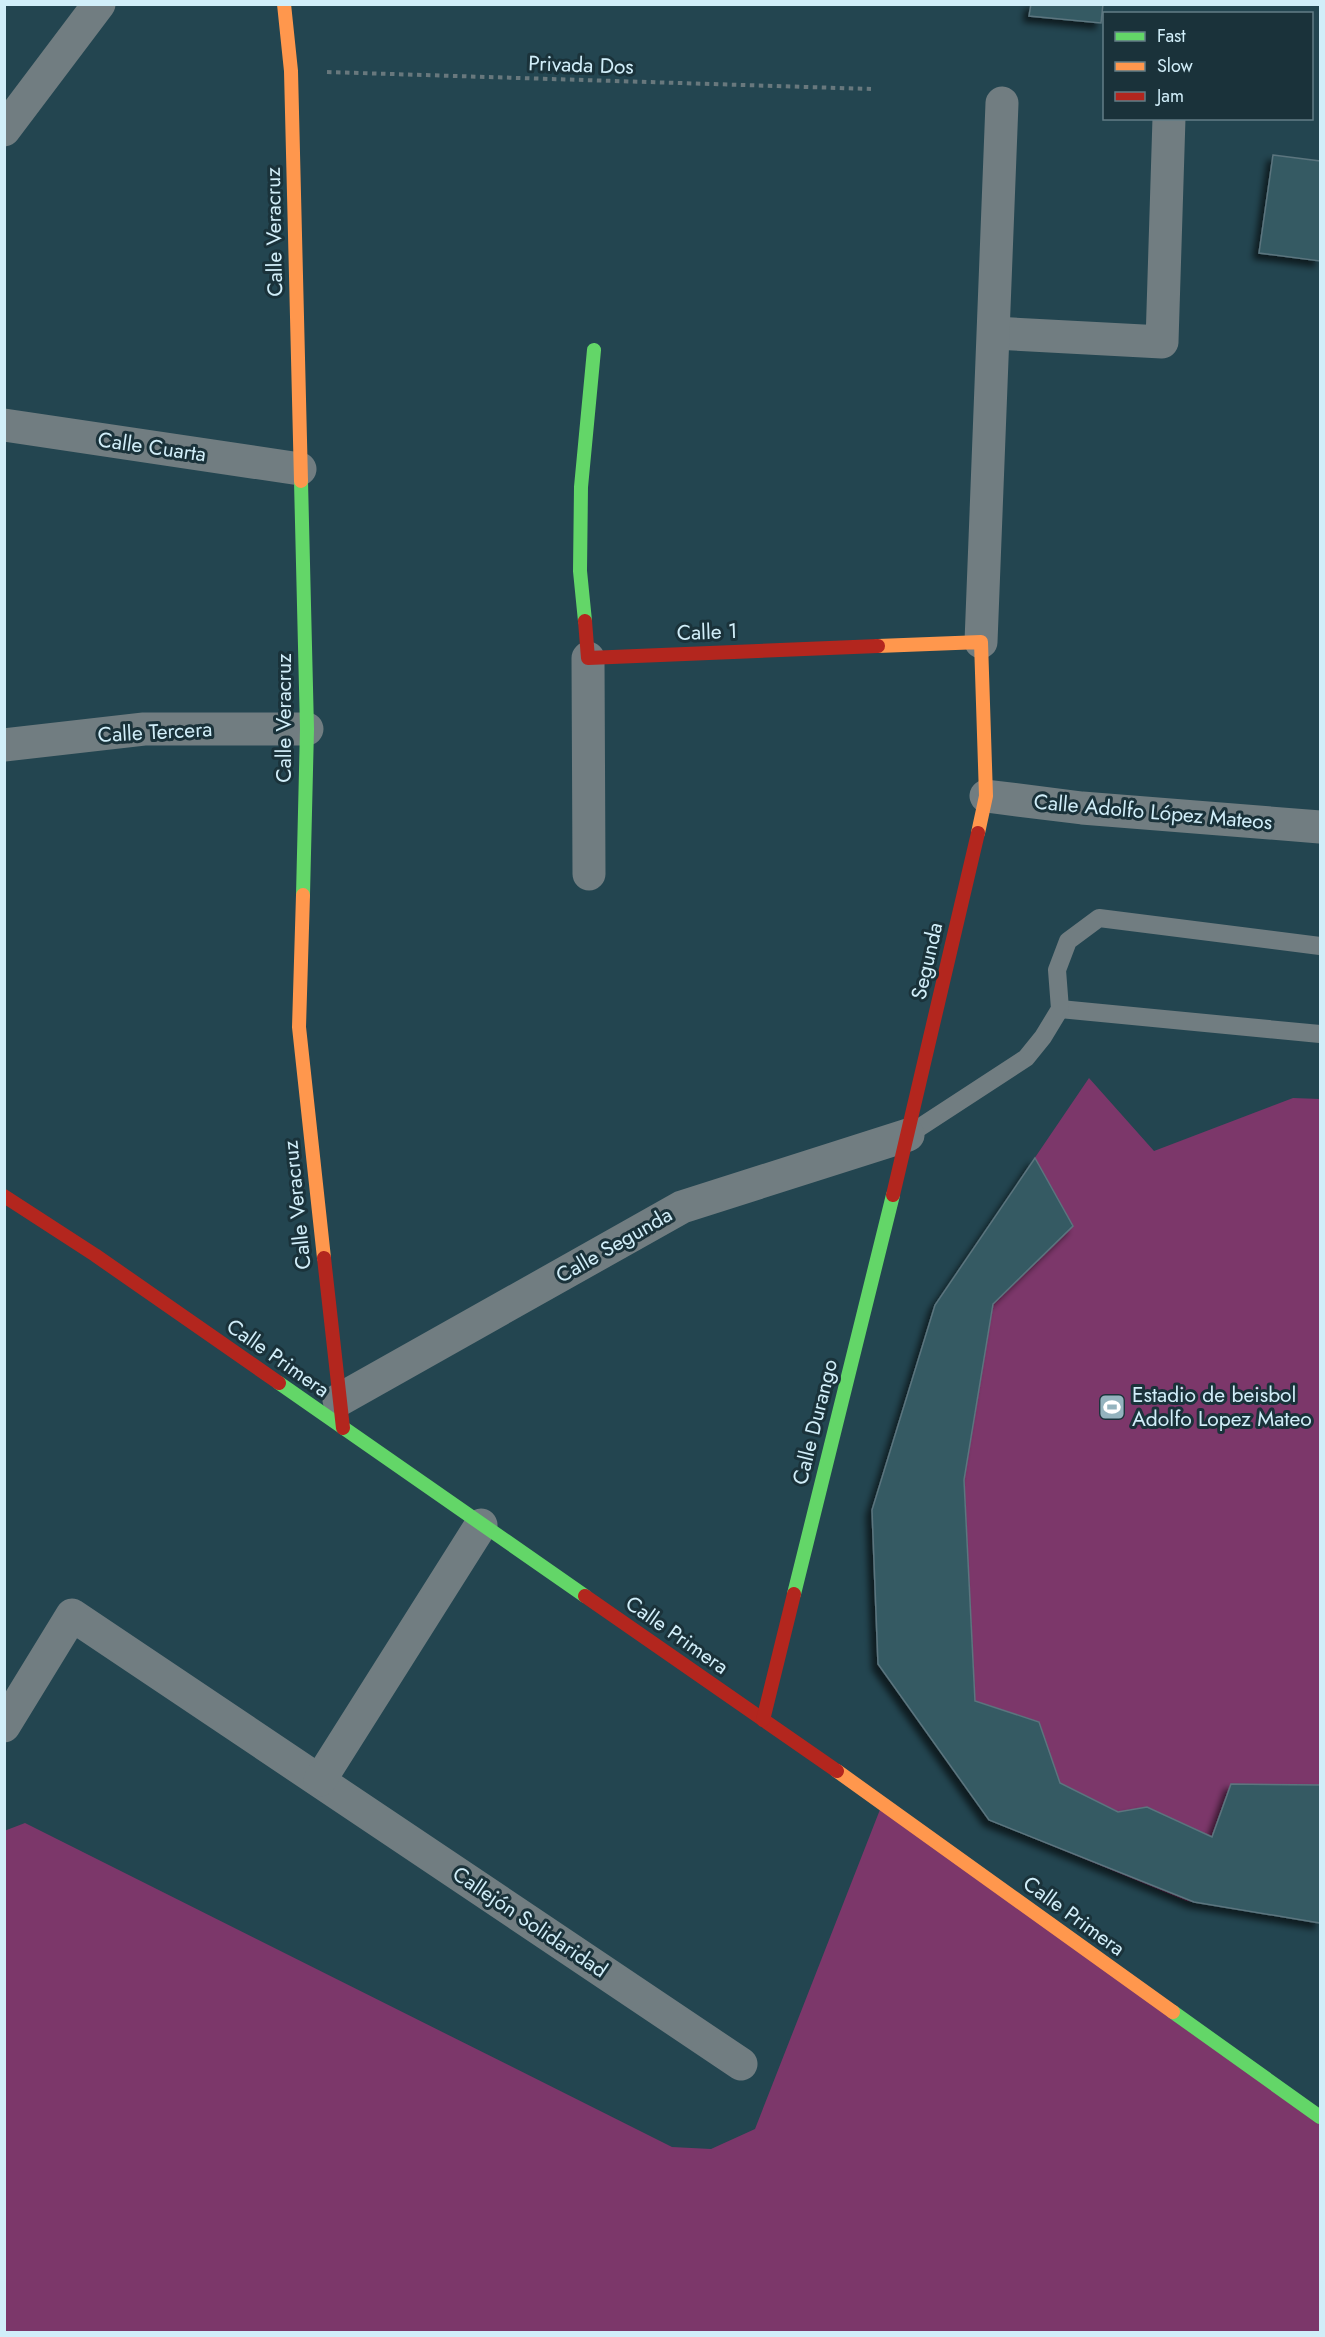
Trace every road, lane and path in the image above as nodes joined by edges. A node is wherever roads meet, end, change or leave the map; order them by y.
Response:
1 (99, 4) edge
2 (284, 4) edge
3 (291, 71) junction
4 (871, 88) dead end
5 (1002, 102) dead end
6 (1169, 120) edge
7 (4, 130) edge
8 (993, 333) junction
9 (594, 350) dead end
10 (4, 425) edge
11 (300, 469) junction
12 (981, 642) junction
13 (588, 658) junction
14 (307, 729) junction
15 (4, 745) edge
16 (986, 796) junction
17 (1320, 827) edge
18 (589, 874) dead end
19 (1320, 946) edge
20 (1060, 1009) junction
21 (1320, 1034) edge
22 (908, 1135) junction
23 (4, 1196) edge
24 (341, 1414) junction
25 (481, 1525) junction
26 (762, 1720) junction
27 (4, 1726) edge
28 (320, 1780) junction
29 (741, 2064) dead end
30 (1320, 2117) edge

1 - 7 street
2 - 3 street, Calle Veracruz
3 - 4 path, Privada Dos
3 - 11 street, Calle Veracruz
5 - 8 street
6 - 8 street
8 - 12 street
9 - 13 street
10 - 11 street, Calle Cuarta
11 - 14 street, Calle Veracruz
12 - 13 street, Calle 1
12 - 16 street
13 - 18 street
14 - 15 street, Calle Tercera
14 - 24 street, Calle Veracruz
16 - 17 street, Calle Adolfo López Mateos
16 - 22 street, Segunda
19 - 20 lane
20 - 21 lane
20 - 22 lane
22 - 24 street, Calle Segunda
22 - 26 street, Calle Durango
23 - 24 street, Calle Primera
24 - 25 street, Calle Primera
25 - 26 street, Calle Primera
25 - 28 street
26 - 30 street, Calle Primera
27 - 28 street, Callejón Solidaridad
28 - 29 street, Callejón Solidaridad

